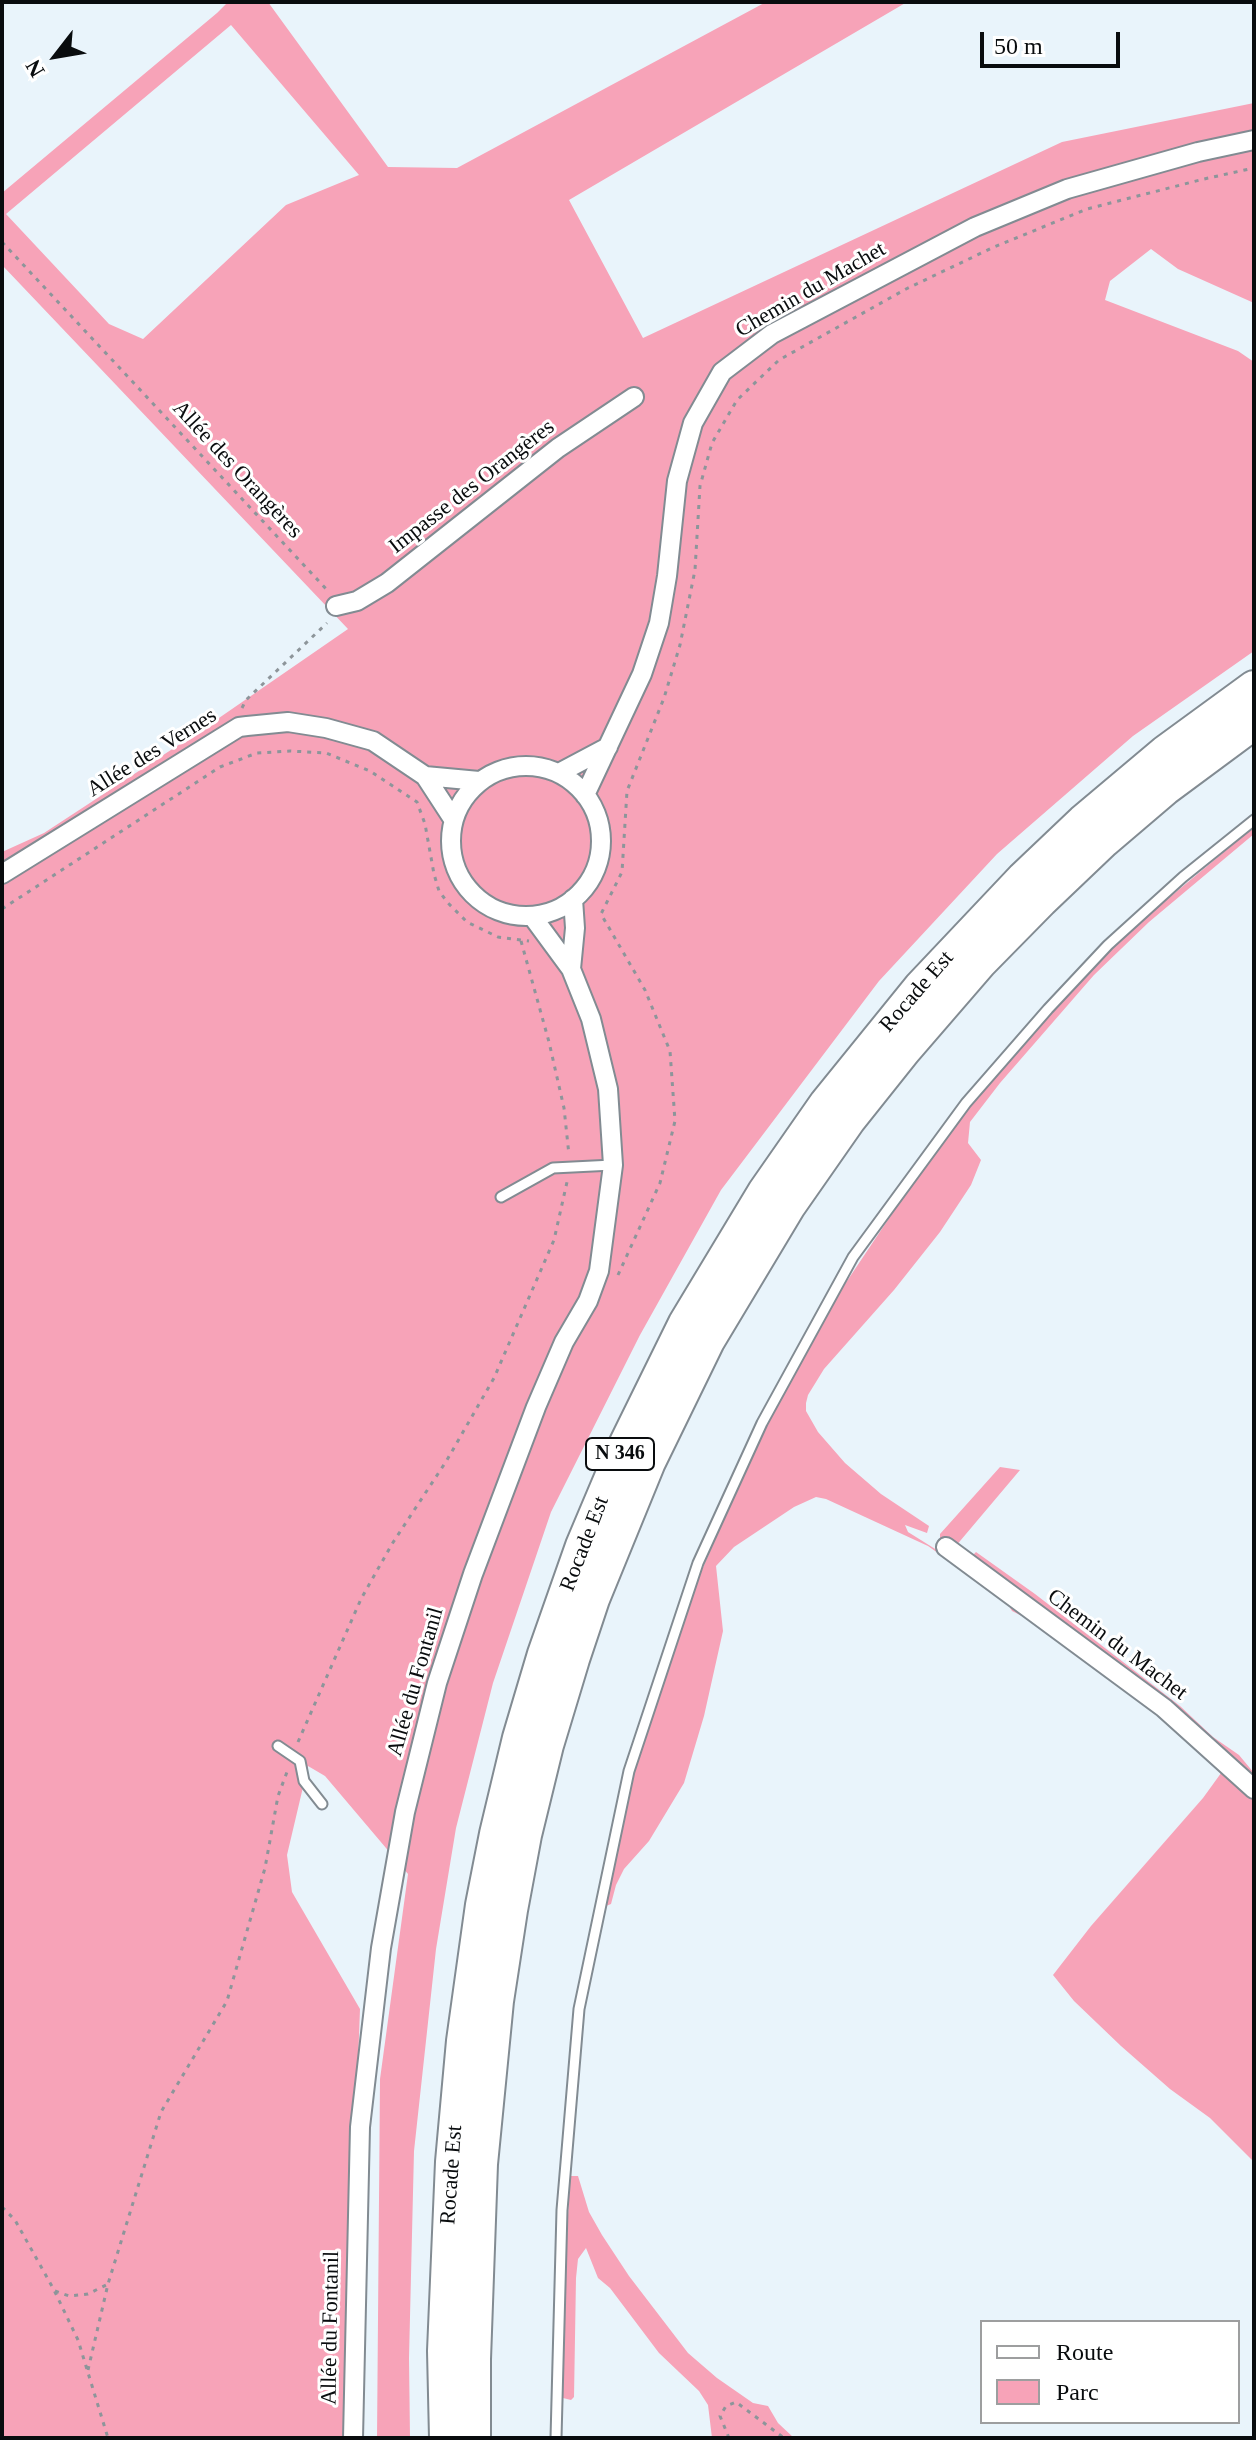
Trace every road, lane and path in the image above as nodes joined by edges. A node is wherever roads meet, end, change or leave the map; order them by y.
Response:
1 (1254, 140) edge
2 (1254, 168) edge
3 (2, 242) edge
4 (634, 397) dead end
5 (336, 606) junction
6 (1254, 687) edge
7 (1254, 723) edge
8 (239, 727) junction
9 (608, 747) junction
10 (559, 773) junction
11 (425, 776) junction
12 (479, 781) junction
13 (585, 795) junction
14 (453, 819) junction
15 (1254, 820) edge
16 (2, 874) edge
17 (573, 899) junction
18 (2, 909) edge
19 (532, 916) junction
20 (546, 937) junction
21 (521, 941) junction
22 (571, 969) junction
23 (613, 1165) junction
24 (570, 1166) junction
25 (501, 1197) dead end
26 (615, 1282) dead end
27 (946, 1547) dead end
28 (278, 1746) dead end
29 (293, 1755) junction
30 (1254, 1789) edge
31 (322, 1804) dead end
32 (2, 2207) edge
33 (108, 2284) junction
34 (54, 2290) junction
35 (88, 2370) junction
36 (108, 2438) edge
37 (353, 2438) edge
38 (446, 2438) edge
39 (474, 2438) edge
40 (556, 2438) edge
41 (729, 2438) edge
42 (784, 2438) edge

1 - 9 street, Chemin du Machet
2 - 26 path
3 - 5 path, Allée des Orangères
4 - 5 street, Impasse des Orangères
5 - 8 path
6 - 38 highway, Rocade Est / N 346
7 - 39 highway, Rocade Est / N 346
8 - 11 street, Allée des Vernes
8 - 16 street, Allée des Vernes
9 - 10 street
9 - 13 street, Chemin du Machet
10 - 12 street
10 - 13 street
11 - 12 street, Allée des Vernes
11 - 14 street, Allée des Vernes
12 - 14 street
13 - 17 street
14 - 19 street
15 - 40 lane
17 - 19 street
17 - 22 street, Allée du Fontanil
18 - 21 path
19 - 20 street, Allée du Fontanil
20 - 21 path
20 - 22 street, Allée du Fontanil
21 - 24 path
22 - 23 street, Allée du Fontanil
23 - 24 lane
23 - 37 street, Allée du Fontanil
24 - 25 lane
24 - 29 path
27 - 30 street, Chemin du Machet
28 - 29 lane
29 - 31 lane
29 - 33 path
32 - 34 path
33 - 34 path
33 - 35 path
34 - 35 path
35 - 36 path
41 - 42 path

